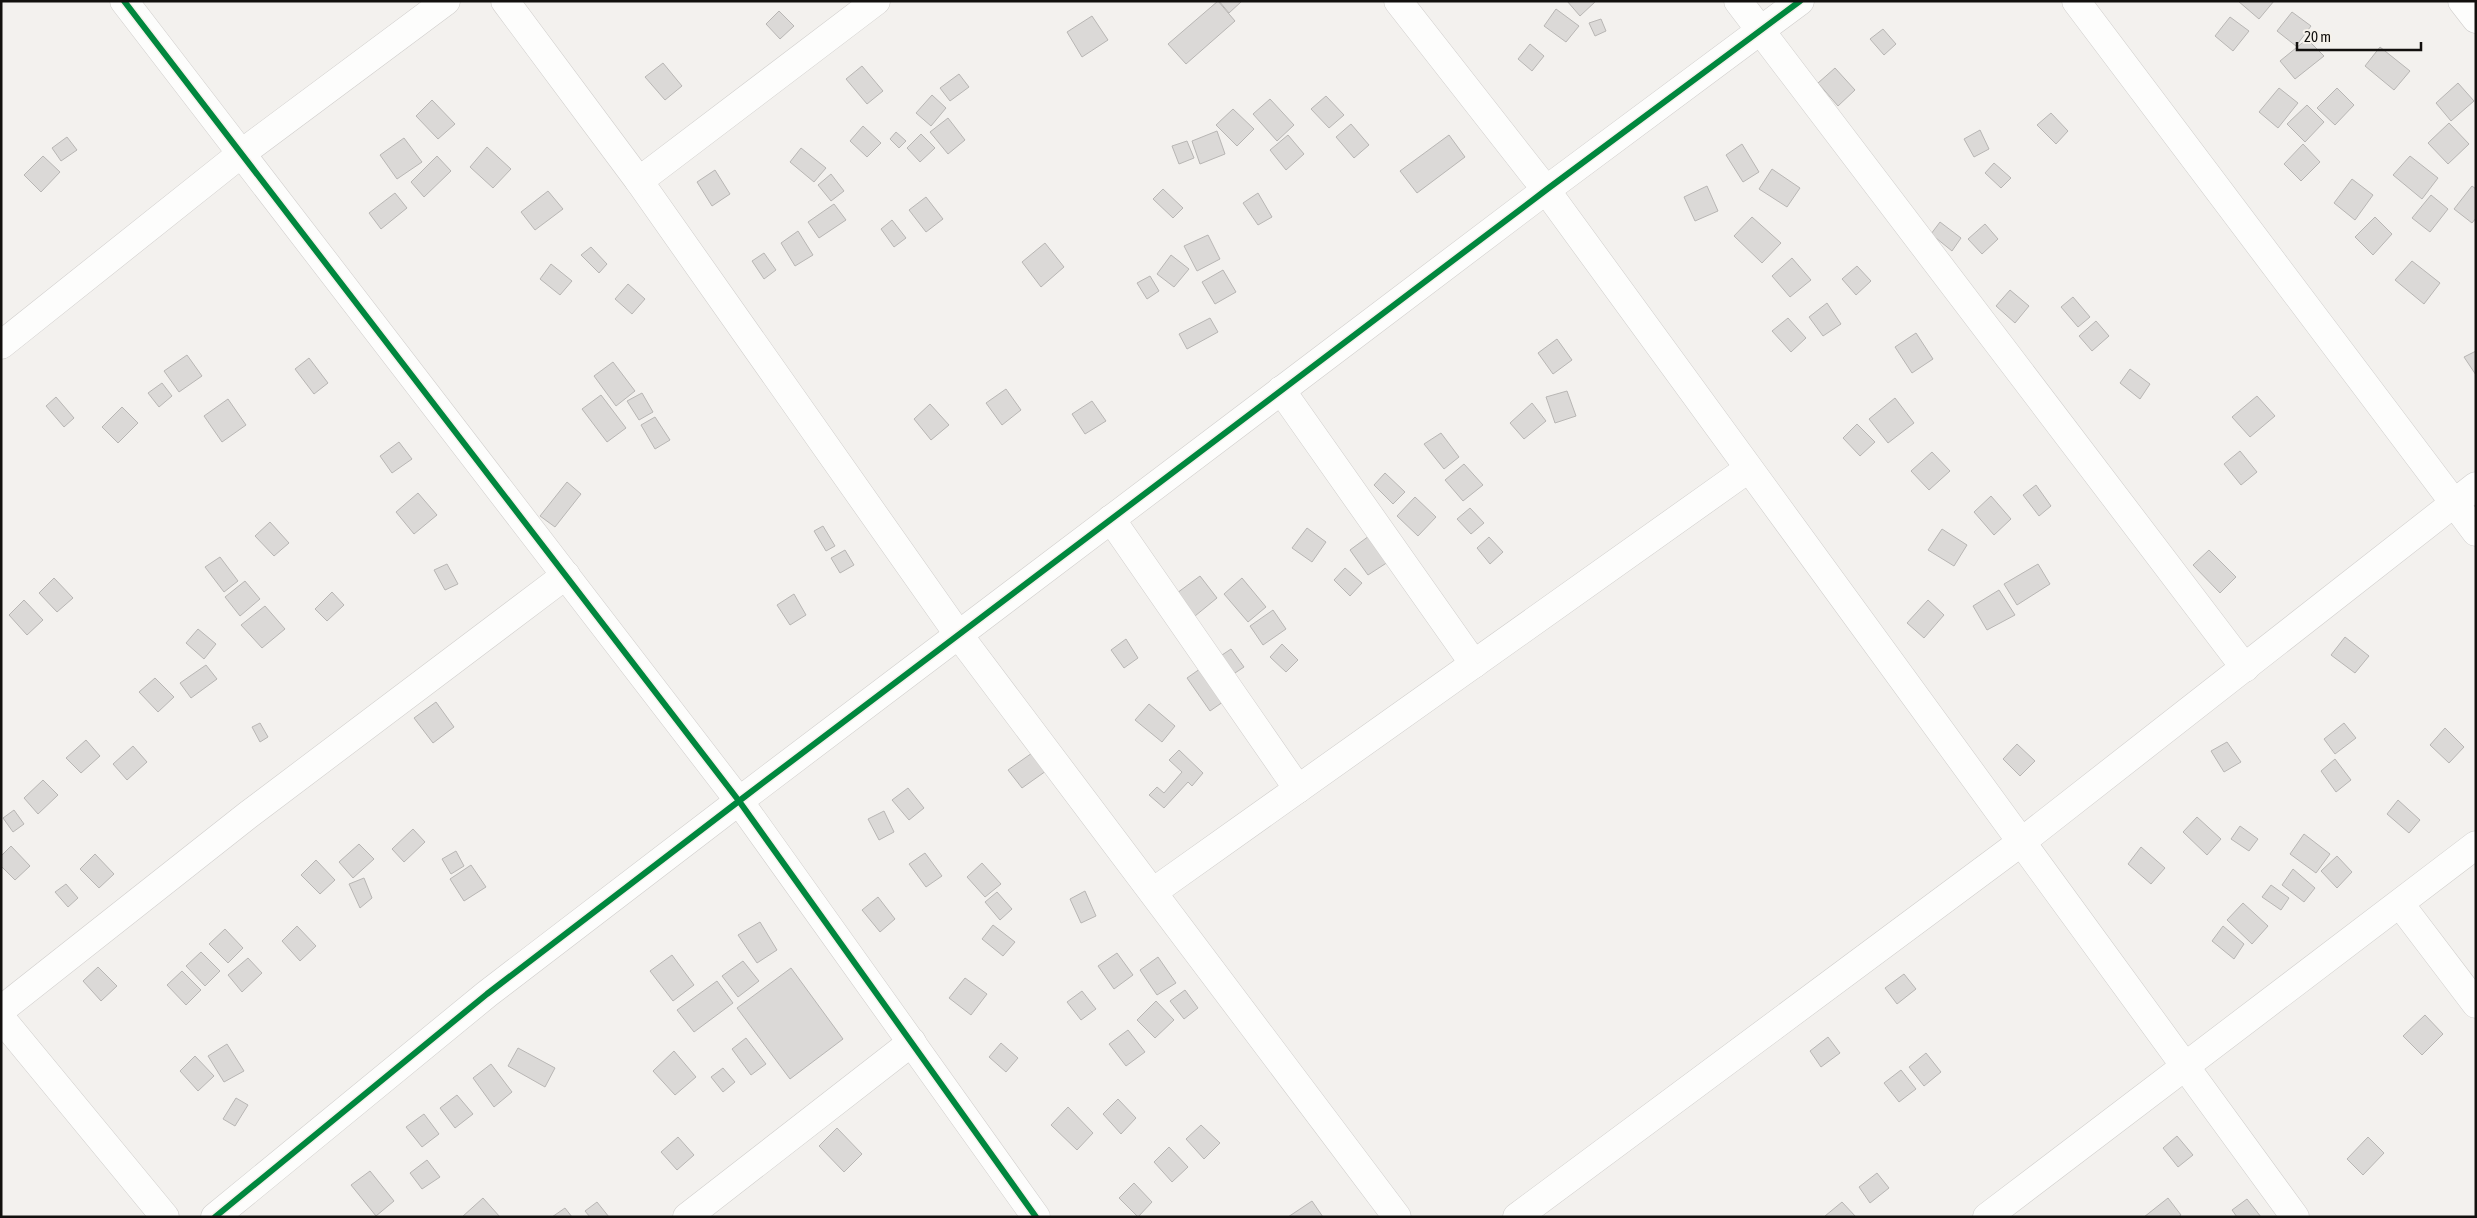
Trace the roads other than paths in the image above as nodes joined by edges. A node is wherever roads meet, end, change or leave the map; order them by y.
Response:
1 (124, 1) edge
2 (446, 1) edge
3 (505, 1) edge
4 (876, 1) edge
5 (1398, 1) edge
6 (1738, 1) edge
7 (1800, 1) edge
8 (2076, 1) edge
9 (2462, 1) edge
10 (2476, 19) edge
11 (1760, 31) junction
12 (242, 152) junction
13 (639, 181) junction
14 (1546, 190) junction
15 (1, 345) edge
16 (1281, 390) junction
17 (1748, 469) junction
18 (2476, 486) edge
19 (2454, 503) junction
20 (1111, 519) junction
21 (2476, 532) edge
22 (566, 575) junction
23 (958, 634) junction
24 (1474, 664) junction
25 (2245, 668) junction
26 (1298, 789) junction
27 (739, 800) junction
28 (2020, 843) junction
29 (2476, 845) edge
30 (1153, 892) junction
31 (2400, 904) junction
32 (2476, 1004) edge
33 (1, 1010) edge
34 (1, 1018) edge
35 (912, 1042) junction
36 (2183, 1066) junction
37 (165, 1217) edge
38 (215, 1217) edge
39 (687, 1217) edge
40 (1036, 1217) edge
41 (1397, 1217) edge
42 (1517, 1217) edge
43 (1987, 1217) edge
44 (2295, 1217) edge

1 - 12 street
2 - 12 street
3 - 13 street
4 - 13 street
5 - 14 street
6 - 11 street
7 - 11 street
8 - 19 street
9 - 10 street
11 - 14 street
11 - 25 street
12 - 15 street
12 - 22 street
13 - 23 street
14 - 16 street
14 - 17 street
16 - 20 street
16 - 24 street
17 - 24 street
17 - 28 street
18 - 19 street
19 - 21 street
19 - 25 street
20 - 23 street
20 - 26 street
22 - 27 street
22 - 33 street
23 - 27 street
23 - 30 street
24 - 26 street
25 - 28 street
26 - 30 street
27 - 35 street
27 - 38 street
28 - 36 street
28 - 42 street
29 - 31 street
30 - 41 street
31 - 32 street
31 - 36 street
34 - 37 street
35 - 39 street
35 - 40 street
36 - 43 street
36 - 44 street

